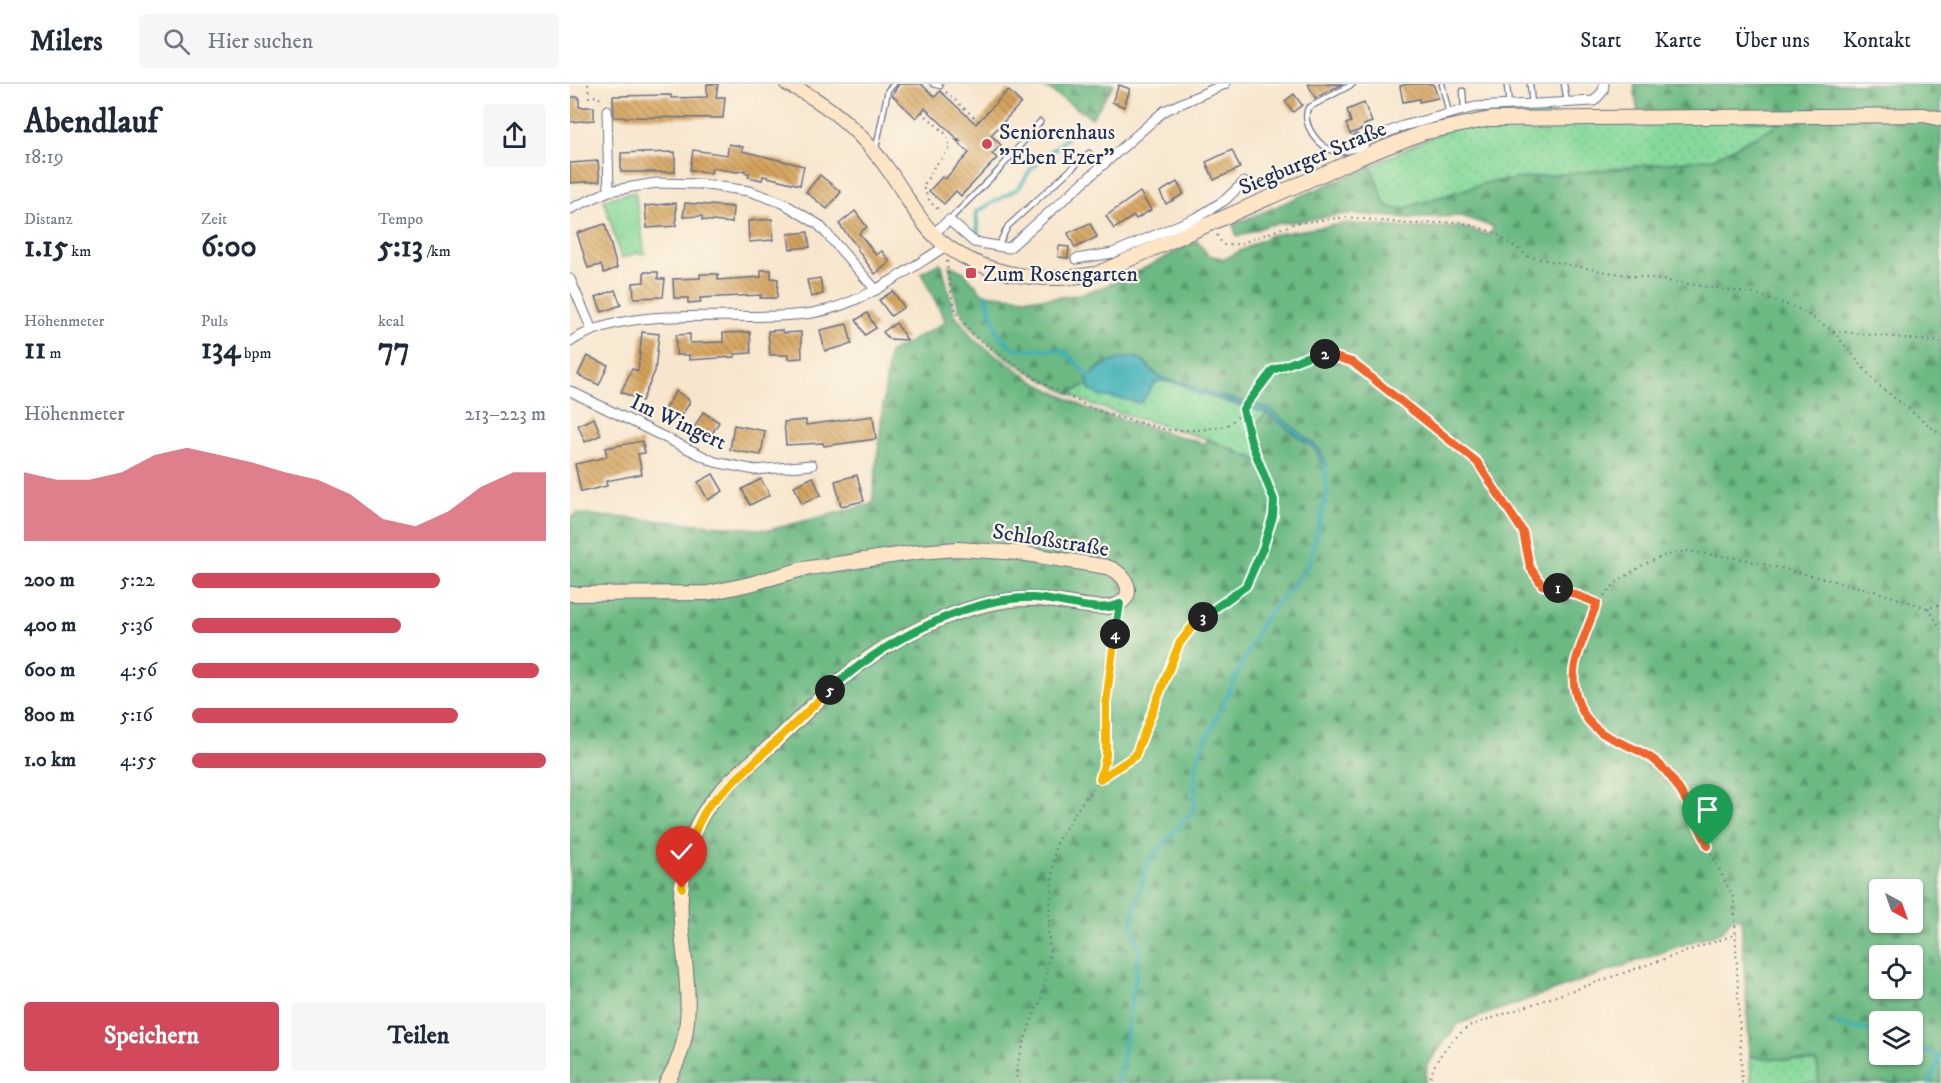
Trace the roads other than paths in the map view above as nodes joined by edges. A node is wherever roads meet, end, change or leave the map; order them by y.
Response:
1 (787, 84) edge
2 (894, 84) edge
3 (933, 84) edge
4 (1225, 84) edge
5 (1353, 84) edge
6 (1442, 84) edge
7 (1530, 84) edge
8 (1564, 84) edge
9 (1605, 85) edge
10 (940, 86) road end
11 (1507, 86) dead end
12 (1463, 92) dead end
13 (1567, 103) junction
14 (1532, 105) junction
15 (1509, 106) junction
16 (607, 110) road end
17 (1464, 110) junction
18 (1449, 114) junction
19 (1941, 119) edge
20 (1040, 122) dead end
21 (1356, 136) dead end
22 (1089, 153) dead end
23 (1361, 153) junction
24 (875, 154) junction
25 (1244, 182) dead end
26 (609, 192) junction
27 (570, 209) edge
28 (950, 220) junction
29 (1204, 220) junction
30 (933, 234) junction
31 (946, 246) junction
32 (998, 246) junction
33 (1076, 259) dead end
34 (570, 279) edge
35 (876, 290) junction
36 (592, 330) junction
37 (570, 342) edge
38 (570, 391) edge
39 (812, 465) dead end
40 (570, 594) edge
41 (666, 1083) edge

1 - 24 main road, Siegburger Straße
2 - 24 lane
3 - 10 lane
4 - 32 street
5 - 23 lane
6 - 18 lane
7 - 14 lane
8 - 13 lane
9 - 13 street
11 - 15 lane
12 - 17 lane
13 - 14 street
14 - 15 street
15 - 17 street
16 - 26 street
17 - 18 street
18 - 23 street
19 - 23 main road, Siegburger Straße
20 - 28 lane
21 - 23 lane
22 - 32 lane
23 - 29 main road, Siegburger Straße
24 - 30 main road, Siegburger Straße
25 - 29 street
26 - 27 street
26 - 35 street
28 - 30 street
28 - 32 street
29 - 31 main road, Siegburger Straße
29 - 33 street
30 - 31 main road, Siegburger Straße
31 - 35 street
34 - 36 street
35 - 36 street
36 - 37 street
38 - 39 street, Im Wingert
40 - 41 main road, Schloßstraße

